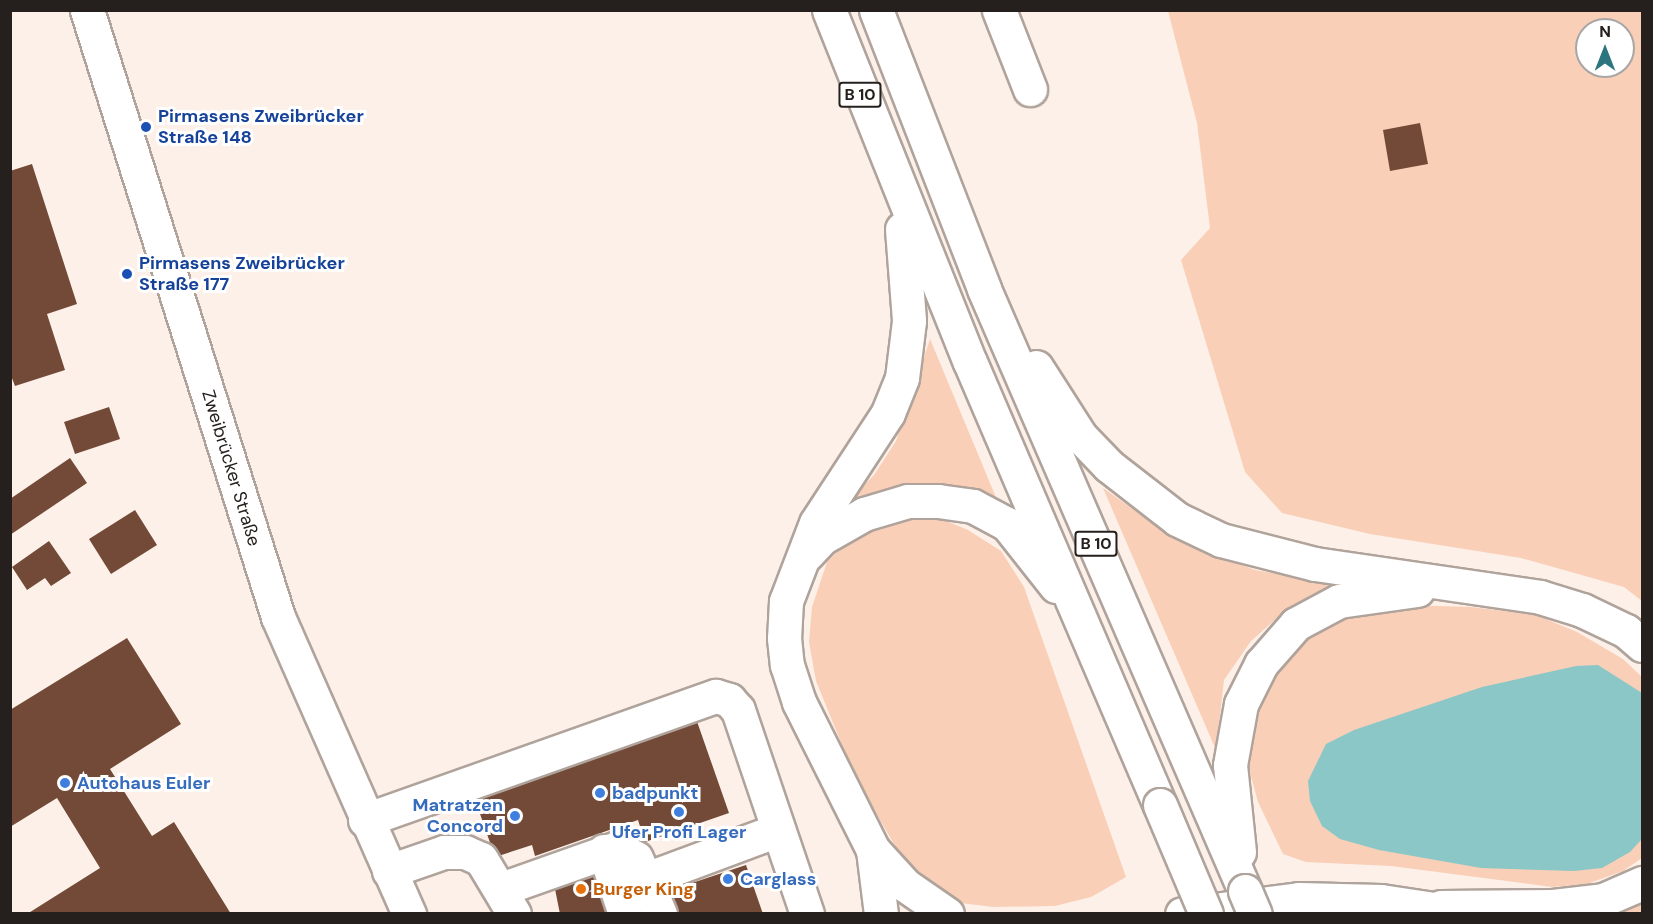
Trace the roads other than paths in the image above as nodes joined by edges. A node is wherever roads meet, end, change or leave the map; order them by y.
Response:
1 (87, 10) edge
2 (829, 10) edge
3 (876, 10) edge
4 (999, 10) edge
5 (1030, 89) dead end
6 (894, 180) junction
7 (984, 289) junction
8 (799, 562) junction
9 (1466, 585) junction
10 (1085, 624) junction
11 (1642, 645) edge
12 (1219, 799) junction
13 (365, 820) junction
14 (778, 830) junction
15 (873, 850) junction
16 (604, 851) junction
17 (389, 871) junction
18 (646, 879) junction
19 (1642, 883) edge
20 (507, 901) edge
21 (1250, 902) edge
22 (1454, 910) edge
23 (409, 914) edge
24 (625, 914) edge
25 (660, 914) edge
26 (807, 914) edge
27 (881, 914) edge
28 (947, 914) edge
29 (1182, 914) edge
30 (1206, 914) edge

1 - 13 main road, Zweibrücker Straße
2 - 6 main road, B 10
3 - 7 main road, B 10
4 - 5 main road
6 - 8 main road
6 - 10 main road, B 10
7 - 9 main road
7 - 12 main road, B 10
8 - 10 main road
8 - 15 main road
9 - 11 main road
9 - 12 main road
10 - 30 main road, B 10, bridge
12 - 21 main road, B 10
13 - 14 main road
13 - 17 main road, Zweibrücker Straße
14 - 18 main road
14 - 26 main road
15 - 27 main road
15 - 28 main road
16 - 18 main road
16 - 20 main road
16 - 24 main road
17 - 20 main road
17 - 23 main road, Zweibrücker Straße
18 - 25 main road
19 - 22 main road
22 - 29 main road

